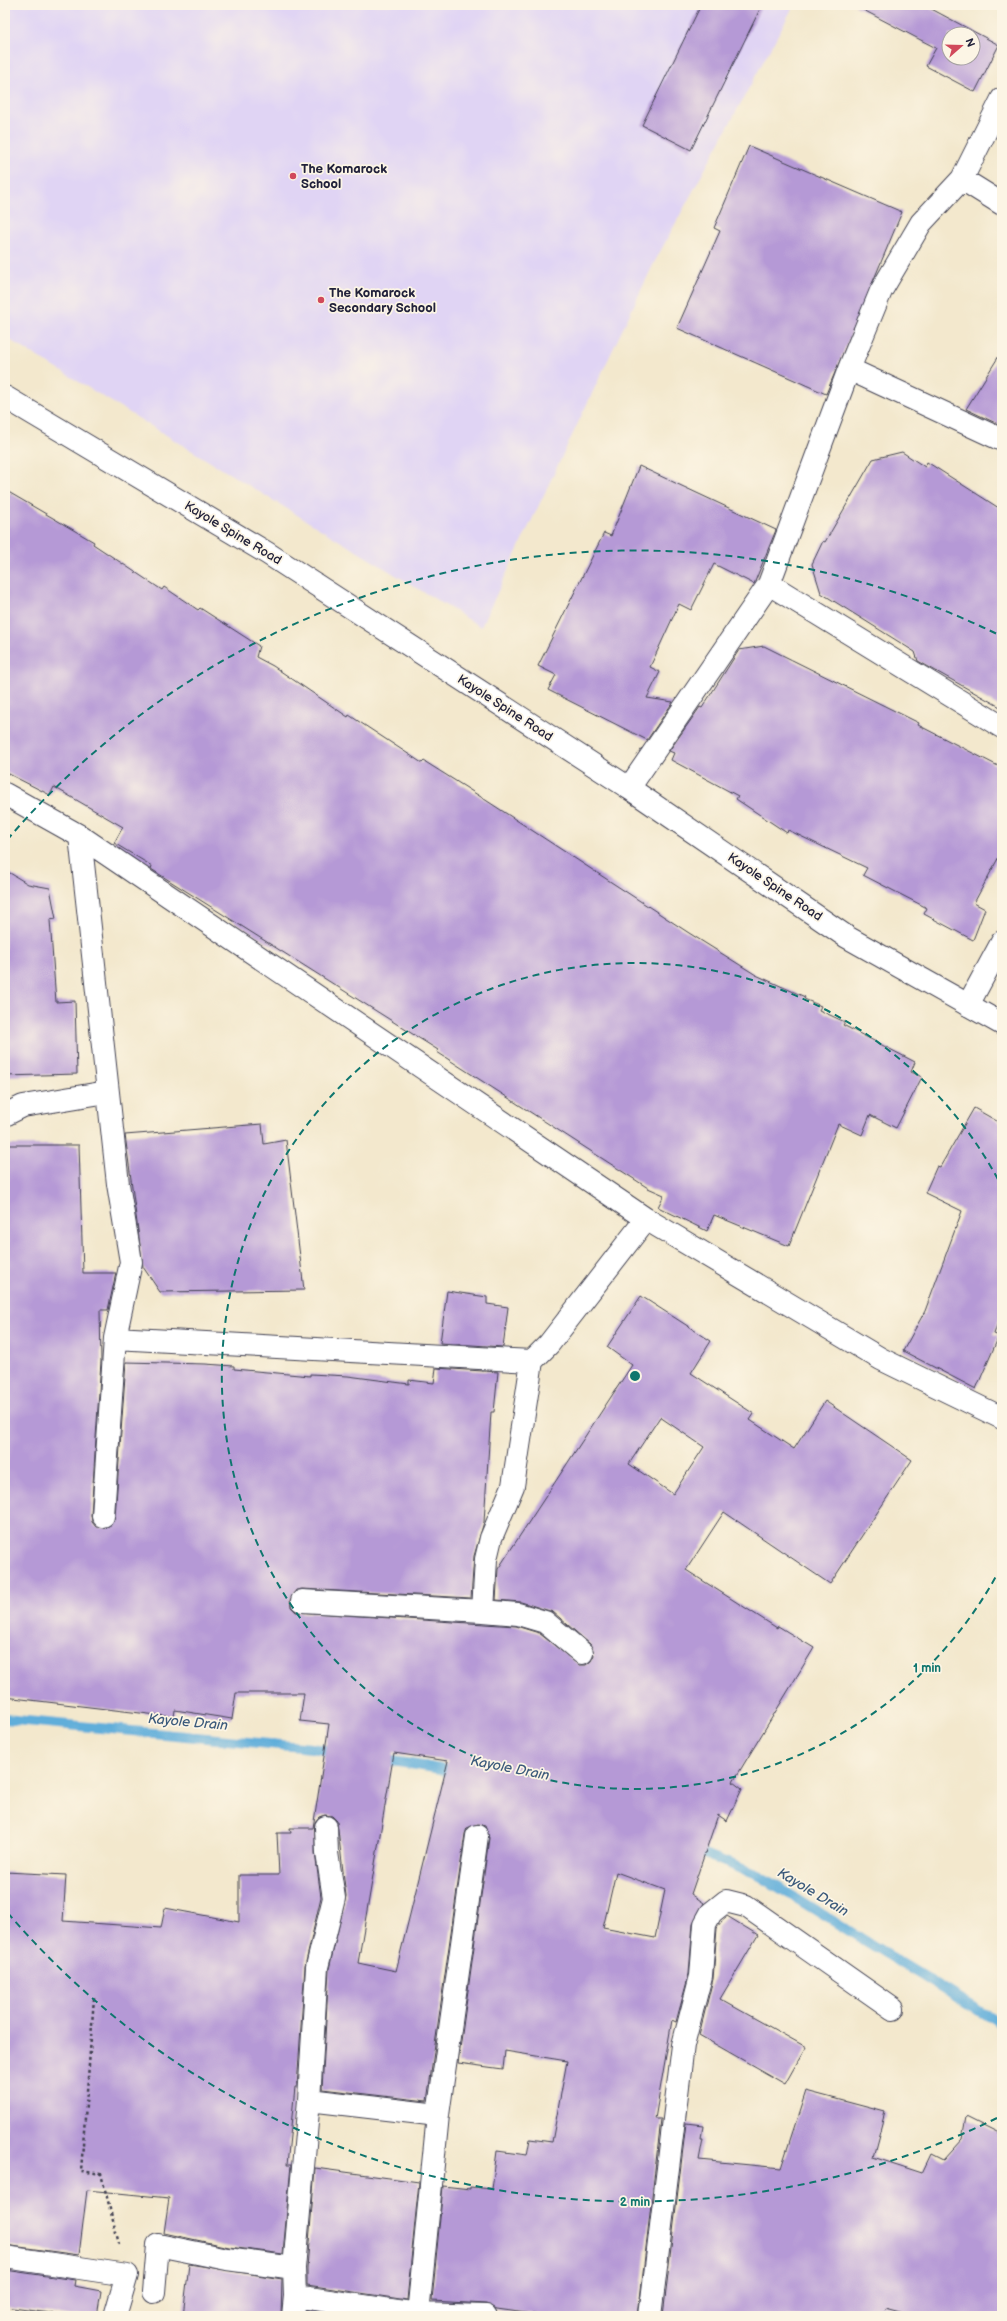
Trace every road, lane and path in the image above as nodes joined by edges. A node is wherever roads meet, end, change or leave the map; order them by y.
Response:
1 (1002, 99) edge
2 (962, 179) junction
3 (1002, 204) edge
4 (849, 369) junction
5 (5, 397) edge
6 (1002, 440) edge
7 (769, 584) junction
8 (1002, 727) edge
9 (629, 788) junction
10 (5, 794) edge
11 (80, 836) junction
12 (1002, 942) edge
13 (968, 1005) junction
14 (1002, 1024) edge
15 (107, 1092) junction
16 (5, 1115) edge
17 (646, 1219) junction
18 (115, 1338) junction
19 (532, 1361) junction
20 (1002, 1418) edge
21 (103, 1516) dead end
22 (302, 1601) dead end
23 (484, 1611) junction
24 (582, 1653) dead end
25 (326, 1827) dead end
26 (477, 1836) dead end
27 (94, 1998) dead end
28 (893, 2009) dead end
29 (309, 2100) junction
30 (438, 2115) junction
31 (5, 2257) edge
32 (294, 2268) junction
33 (127, 2276) junction
34 (154, 2292) dead end
35 (294, 2306) edge
36 (418, 2314) junction
37 (115, 2316) edge
38 (486, 2316) edge
39 (650, 2316) edge

1 - 2 street
2 - 3 street
2 - 4 street
4 - 6 street
4 - 7 street
5 - 9 street, Kayole Spine Road
7 - 8 street
7 - 9 street
9 - 13 street, Kayole Spine Road
10 - 11 street
11 - 15 street
11 - 17 street
12 - 13 street
13 - 14 street, Kayole Spine Road
15 - 16 street
15 - 18 street
17 - 19 street
17 - 20 street
18 - 19 street
18 - 21 street
19 - 23 street
22 - 23 street
23 - 24 street
25 - 29 street
26 - 30 street
27 - 33 path
28 - 39 street
29 - 30 street
29 - 32 street
30 - 36 street
31 - 33 street
32 - 34 street
32 - 35 street
33 - 37 street
35 - 36 street
36 - 38 street

